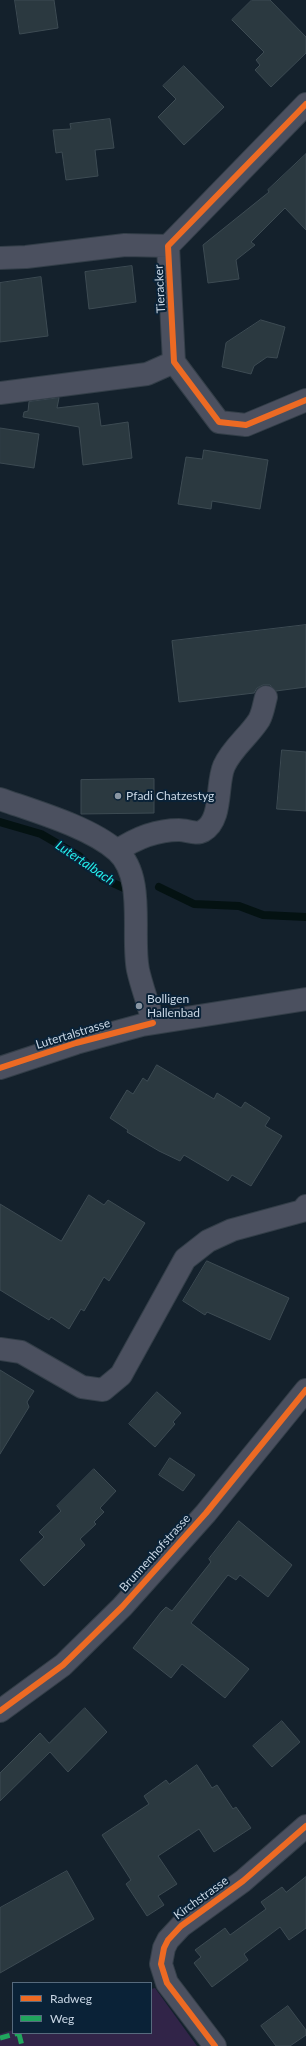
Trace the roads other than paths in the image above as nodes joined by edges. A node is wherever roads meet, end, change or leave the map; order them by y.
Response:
1 (306, 104) edge
2 (168, 246) junction
3 (0, 258) edge
4 (174, 362) junction
5 (0, 393) edge
6 (306, 400) edge
7 (266, 697) dead end
8 (0, 799) edge
9 (117, 851) junction
10 (306, 999) edge
11 (153, 1023) junction
12 (0, 1068) edge
13 (306, 1206) edge
14 (0, 1349) edge
15 (306, 1390) edge
16 (0, 1711) edge
17 (306, 1826) edge
18 (215, 2046) edge

1 - 2 street
2 - 3 street
2 - 4 street, Tieracker
4 - 5 street
4 - 6 street
7 - 9 street
8 - 9 street
9 - 11 street
10 - 11 street, Lutertalstrasse
11 - 12 street, Lutertalstrasse
13 - 14 street
15 - 16 street, Brunnenhofstrasse
17 - 18 street, Kirchstrasse

